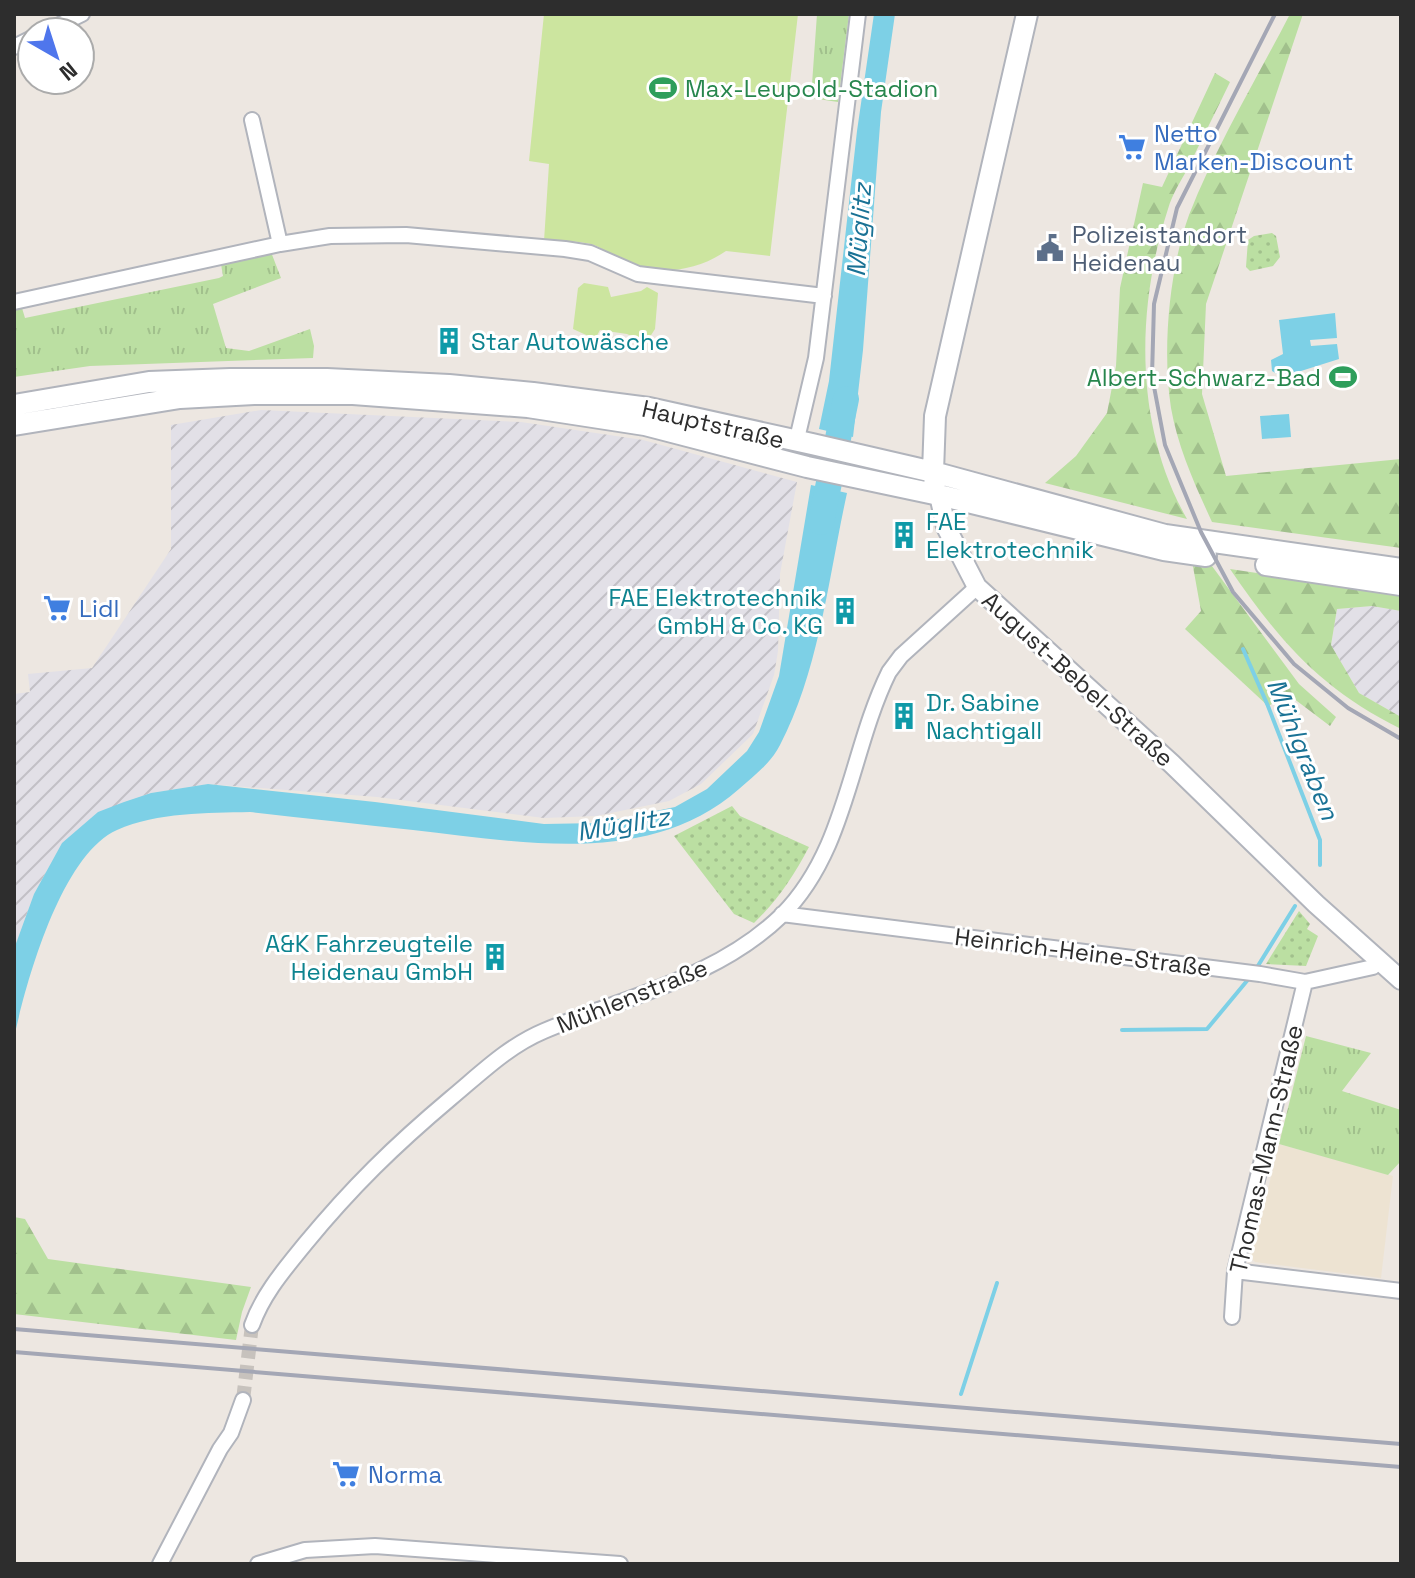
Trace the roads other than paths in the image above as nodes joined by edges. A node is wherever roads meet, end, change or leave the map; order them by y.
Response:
1 (858, 14) edge
2 (1027, 14) edge
3 (252, 120) dead end
4 (280, 244) junction
5 (824, 296) junction
6 (14, 302) edge
7 (14, 405) edge
8 (14, 425) edge
9 (804, 444) junction
10 (933, 472) junction
11 (939, 495) junction
12 (1401, 569) edge
13 (1401, 585) edge
14 (977, 587) junction
15 (782, 914) junction
16 (1379, 961) junction
17 (1401, 980) edge
18 (1305, 982) junction
19 (1235, 1271) junction
20 (1401, 1291) edge
21 (1232, 1317) dead end
22 (252, 1325) tunnel mouth
23 (243, 1400) tunnel mouth
24 (347, 1547) junction
25 (532, 1561) edge
26 (160, 1564) edge
27 (258, 1564) edge
28 (344, 1564) edge
29 (620, 1564) edge

1 - 5 street
2 - 10 main road, August-Bebel-Straße
3 - 4 street
4 - 5 street
4 - 6 street
5 - 9 street
7 - 9 main road, Hauptstraße
8 - 11 main road, Hauptstraße
9 - 10 main road, Hauptstraße
10 - 11 main road, August-Bebel-Straße
10 - 12 main road, Hauptstraße
11 - 13 main road, Hauptstraße
11 - 14 street, August-Bebel-Straße
14 - 15 street, Mühlenstraße
14 - 16 street, August-Bebel-Straße
15 - 18 street, Heinrich-Heine-Straße
15 - 22 street, Mühlenstraße
16 - 17 street, August-Bebel-Straße
16 - 18 street, Heinrich-Heine-Straße
18 - 19 street, Thomas-Mann-Straße
19 - 20 street
19 - 21 street, Thomas-Mann-Straße
23 - 26 street
24 - 25 street
24 - 27 street
24 - 28 street
25 - 29 street

